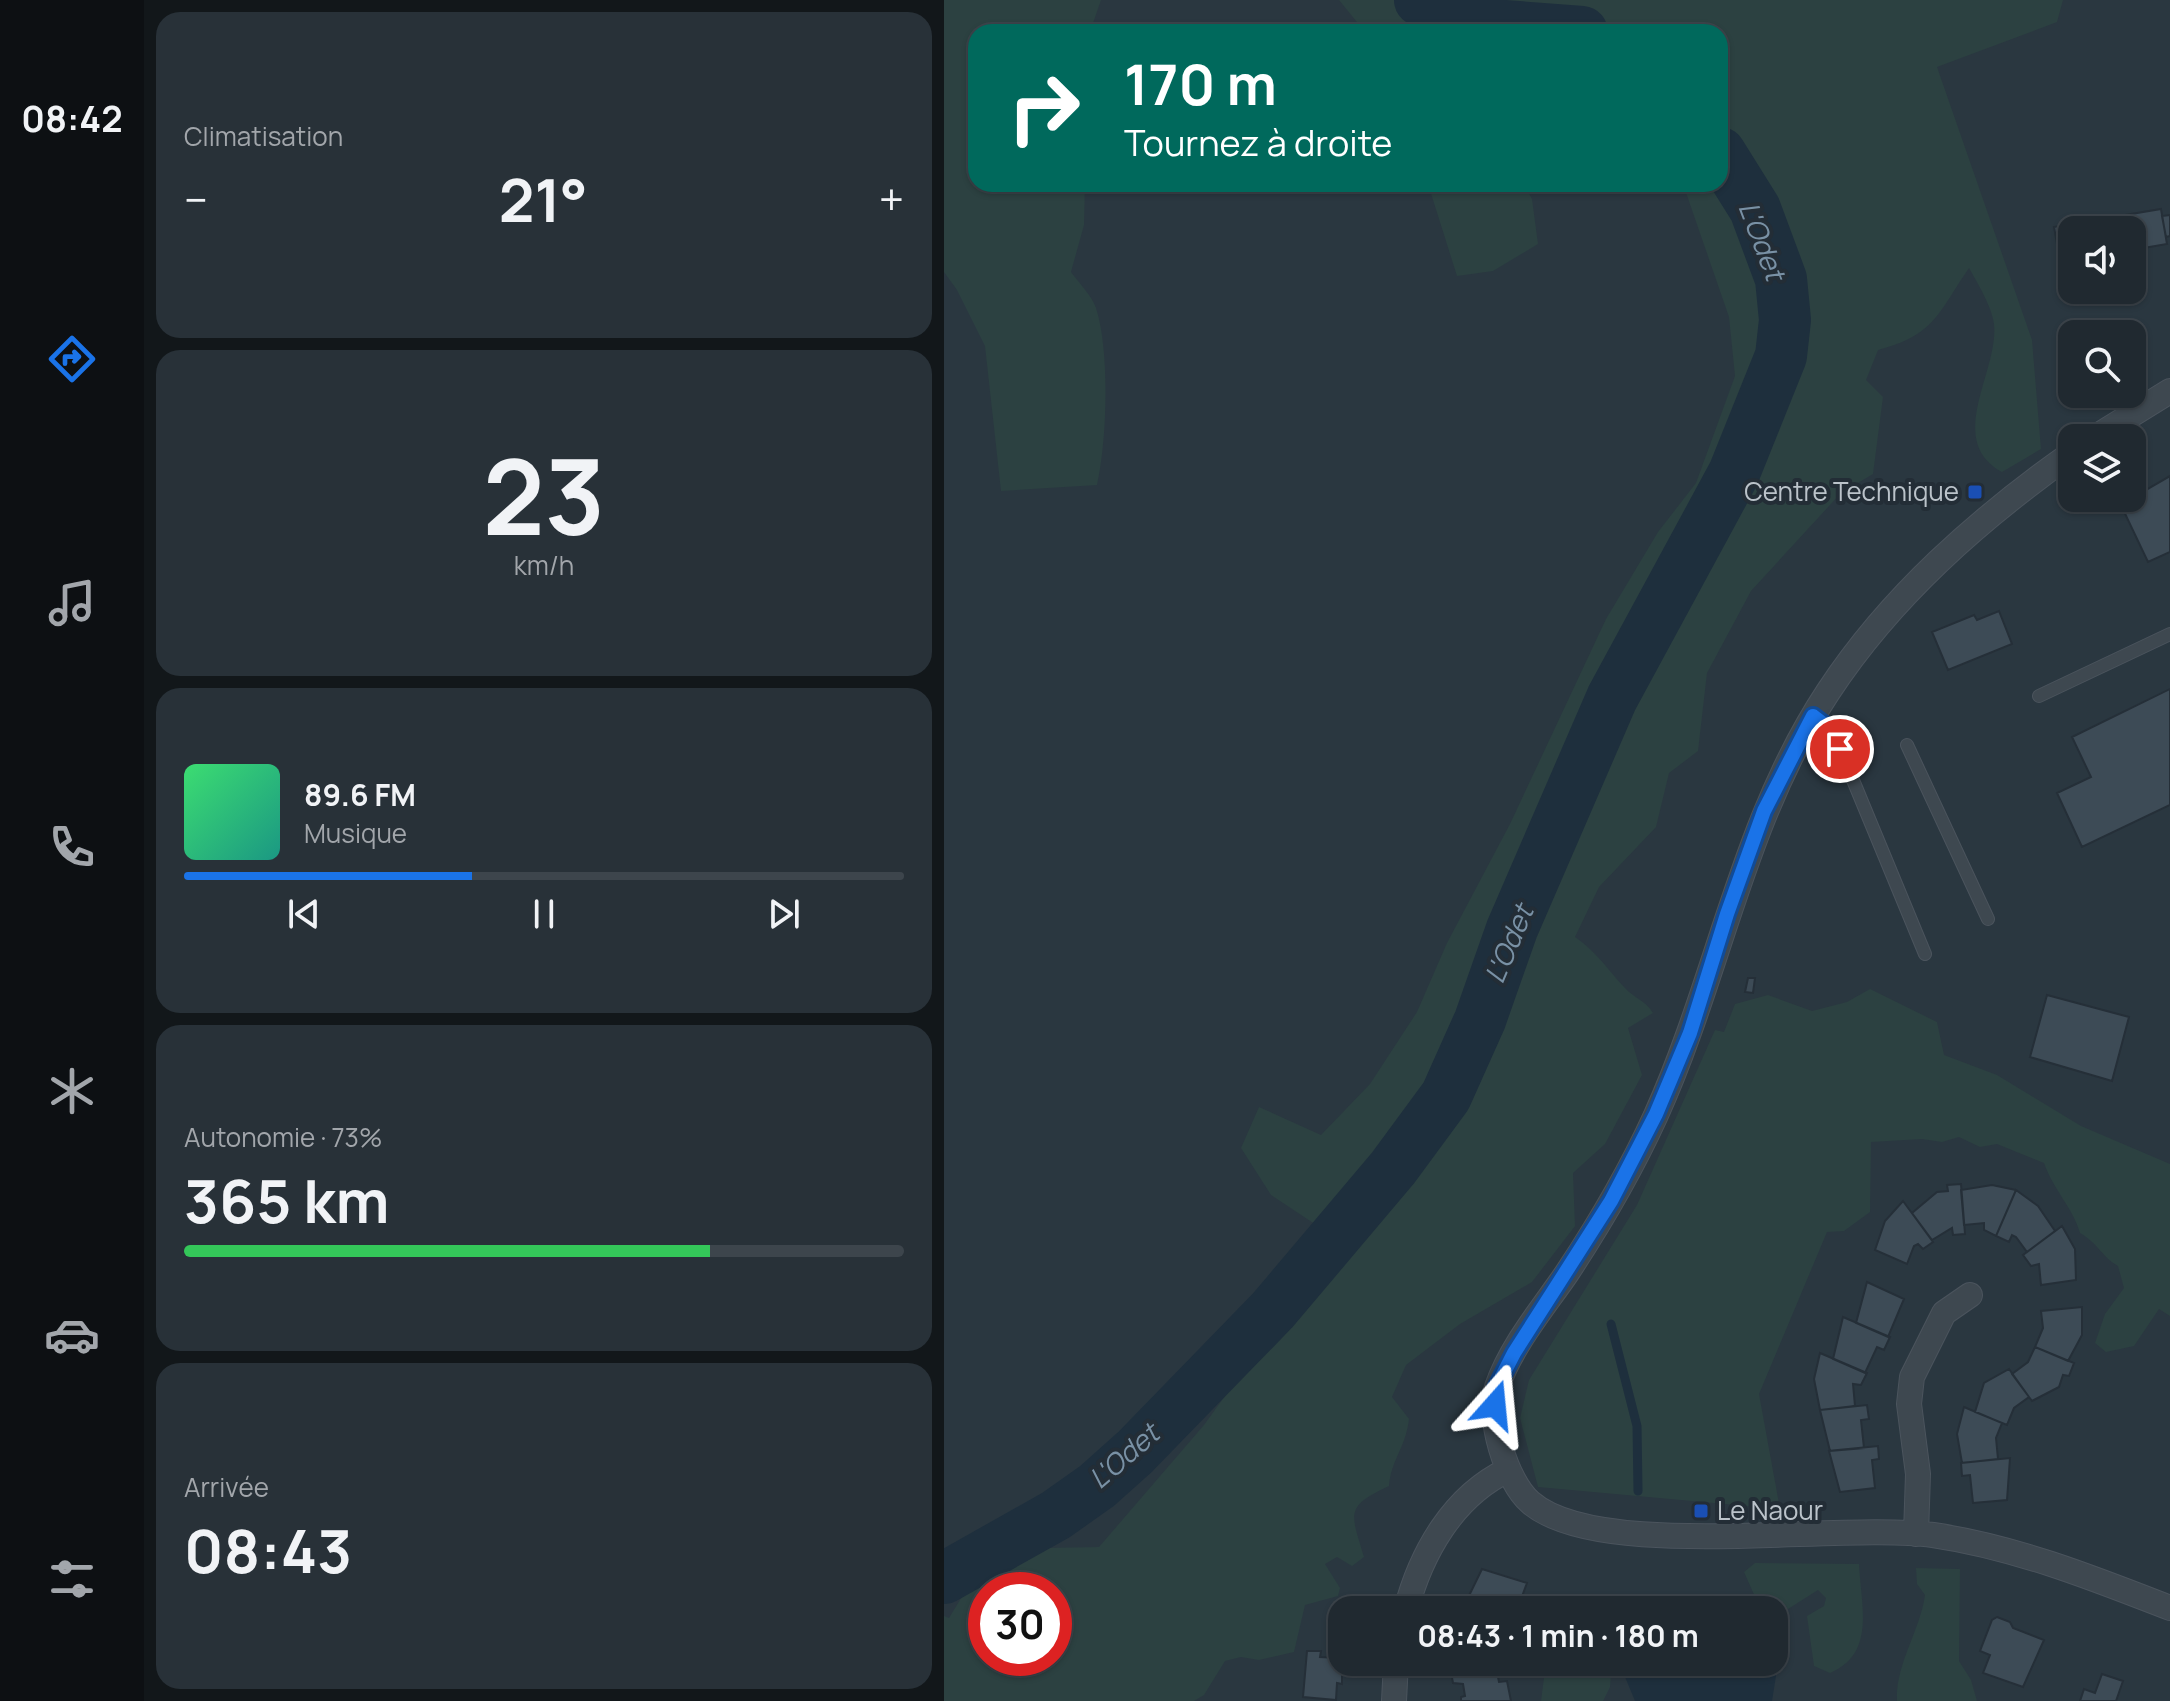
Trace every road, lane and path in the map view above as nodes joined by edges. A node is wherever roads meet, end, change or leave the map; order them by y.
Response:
1 (2170, 391) edge
2 (2117, 424) edge
3 (2058, 464) edge
4 (2170, 634) edge
5 (2039, 696) dead end
6 (1813, 716) junction
7 (1907, 745) dead end
8 (1988, 919) dead end
9 (1925, 954) dead end
10 (1970, 1295) dead end
11 (1508, 1470) junction
12 (1916, 1534) junction
13 (1411, 1596) edge
14 (2170, 1608) edge
15 (1395, 1676) edge
16 (1394, 1701) edge

1 - 2 street
3 - 6 street
4 - 5 lane
6 - 9 lane
6 - 11 street
7 - 8 lane
10 - 12 street
11 - 12 street
11 - 13 street
12 - 14 street
15 - 16 street

